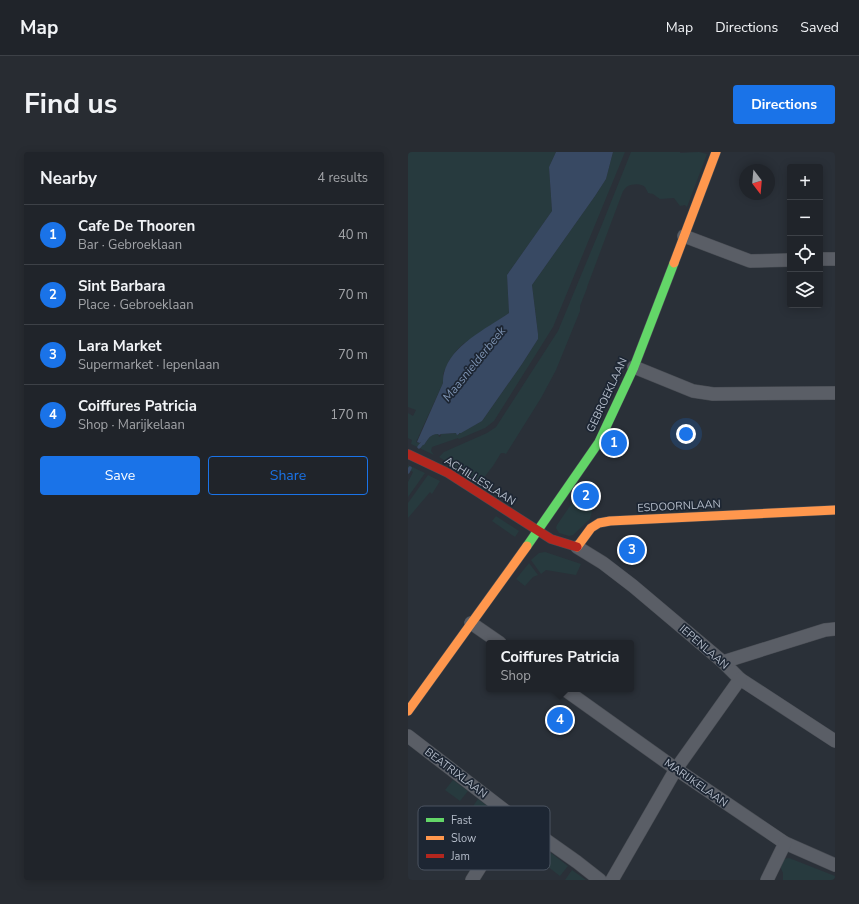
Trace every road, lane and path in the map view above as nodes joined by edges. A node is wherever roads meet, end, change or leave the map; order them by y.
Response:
1 (716, 152) edge
2 (684, 236) junction
3 (823, 259) edge
4 (835, 259) edge
5 (787, 260) edge
6 (634, 367) junction
7 (835, 392) edge
8 (408, 454) edge
9 (835, 510) edge
10 (538, 532) junction
11 (577, 547) junction
12 (471, 623) junction
13 (835, 628) edge
14 (496, 640) edge
15 (723, 662) junction
16 (740, 679) junction
17 (568, 692) edge
18 (408, 711) edge
19 (408, 736) edge
20 (835, 741) edge
21 (676, 769) junction
22 (499, 806) edge
23 (550, 843) edge
24 (785, 843) junction
25 (835, 865) edge
26 (478, 870) edge
27 (472, 880) edge
28 (600, 880) edge
29 (612, 880) edge
30 (767, 880) edge

1 - 2 street, GEBROEKLAAN
2 - 5 street
2 - 6 street, GEBROEKLAAN
3 - 4 street
6 - 7 street
6 - 10 street, GEBROEKLAAN
8 - 10 street, ACHILLESLAAN
9 - 11 street, ESDOORNLAAN
10 - 11 street
10 - 12 street, GEBROEKLAAN
11 - 15 street, IEPENLAAN
12 - 14 street
12 - 18 street, GEBROEKLAAN
13 - 15 street
15 - 16 street, IEPENLAAN
16 - 20 street, IEPENLAAN
16 - 21 street
17 - 21 street, MARIJKELAAN
19 - 22 street, BEATRIXLAAN
21 - 24 street, MARIJKELAAN
21 - 29 street
23 - 28 street, BEATRIXLAAN
24 - 25 street, MARIJKELAAN
24 - 30 street
26 - 27 street

